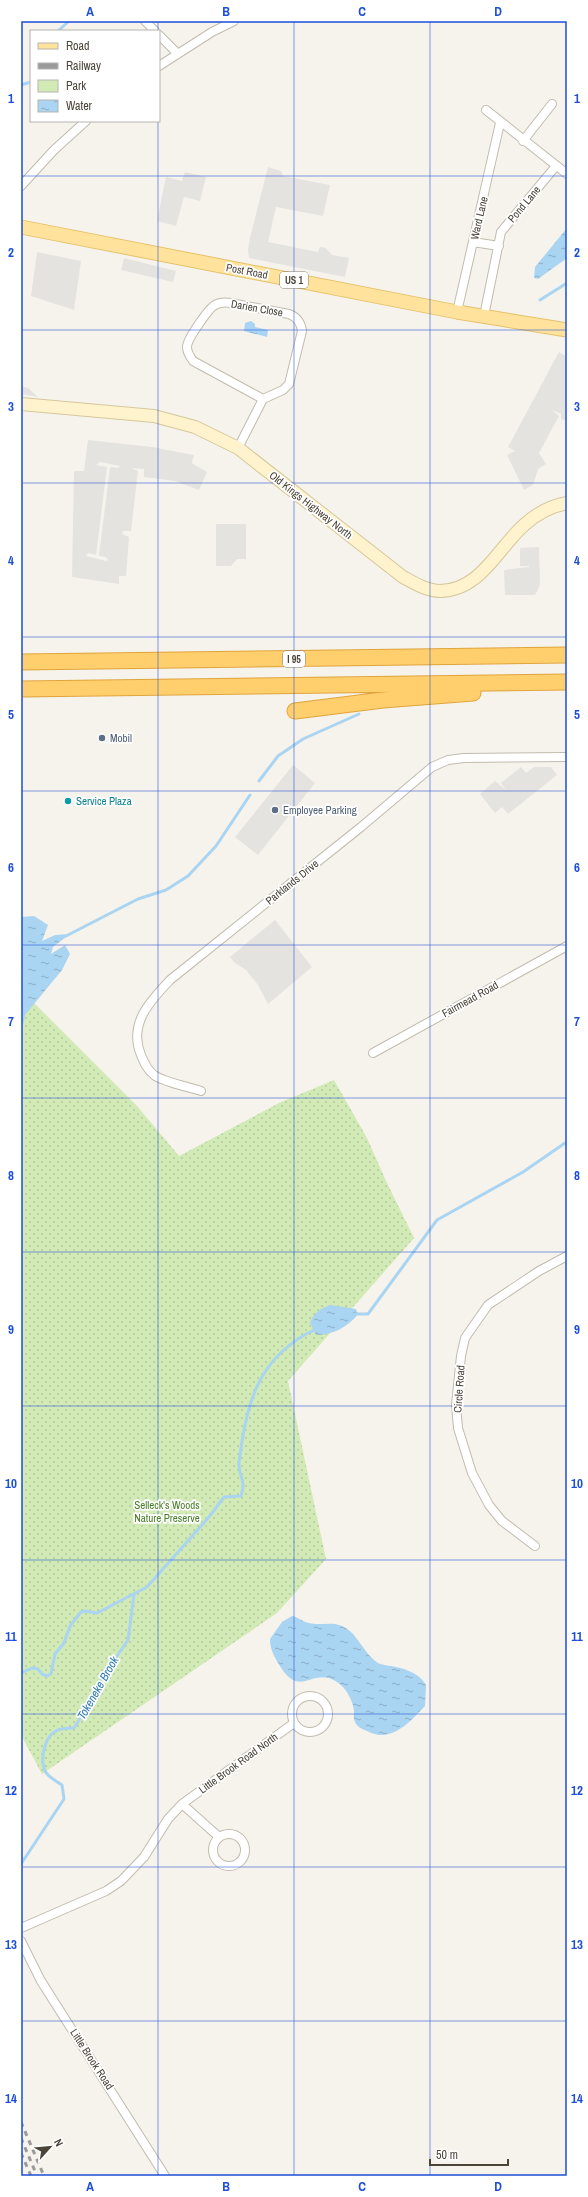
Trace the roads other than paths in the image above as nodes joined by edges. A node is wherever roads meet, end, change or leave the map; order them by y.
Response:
1 (145, 21) edge
2 (234, 21) edge
3 (154, 30) edge
4 (160, 36) edge
5 (178, 54) junction
6 (160, 65) edge
7 (552, 104) dead end
8 (486, 110) dead end
9 (85, 122) edge
10 (500, 123) junction
11 (522, 141) junction
12 (556, 166) junction
13 (567, 174) edge
14 (21, 186) edge
15 (21, 227) edge
16 (473, 242) junction
17 (499, 246) junction
18 (458, 312) junction
19 (484, 316) junction
20 (567, 330) edge
21 (263, 399) junction
22 (21, 404) edge
23 (238, 448) junction
24 (567, 503) edge
25 (567, 655) edge
26 (21, 662) edge
27 (567, 682) edge
28 (567, 686) edge
29 (21, 689) edge
30 (295, 711) dead end
31 (567, 757) edge
32 (567, 946) edge
33 (373, 1053) dead end
34 (201, 1091) dead end
35 (567, 1256) edge
36 (535, 1546) dead end
37 (294, 1723) junction
38 (182, 1804) junction
39 (219, 1837) junction
40 (21, 1928) edge
41 (21, 1941) edge
42 (165, 2176) edge

1 - 3 street
2 - 5 street
4 - 5 street
5 - 6 street
7 - 11 street
8 - 10 street
9 - 14 street
10 - 11 street
10 - 16 street, Ward Lane
11 - 12 street
12 - 13 street
12 - 17 street, Pond Lane
15 - 18 main road, Post Road / US 1
16 - 17 street
16 - 18 street, Ward Lane
17 - 19 street, Pond Lane
18 - 19 main road, Post Road / US 1
19 - 20 main road, Post Road / US 1
21 - 21 street, Darien Close
21 - 23 street
22 - 23 street, Old Kings Highway North
23 - 24 street, Old Kings Highway North
25 - 26 highway, I 95
27 - 29 highway
28 - 30 highway
31 - 34 street, Parklands Drive
32 - 33 street, Fairmead Road
35 - 36 street, Circle Road
37 - 37 street
37 - 38 street, Little Brook Road North
38 - 39 street
38 - 40 street, Little Brook Road North
39 - 39 street
41 - 42 street, Little Brook Road

